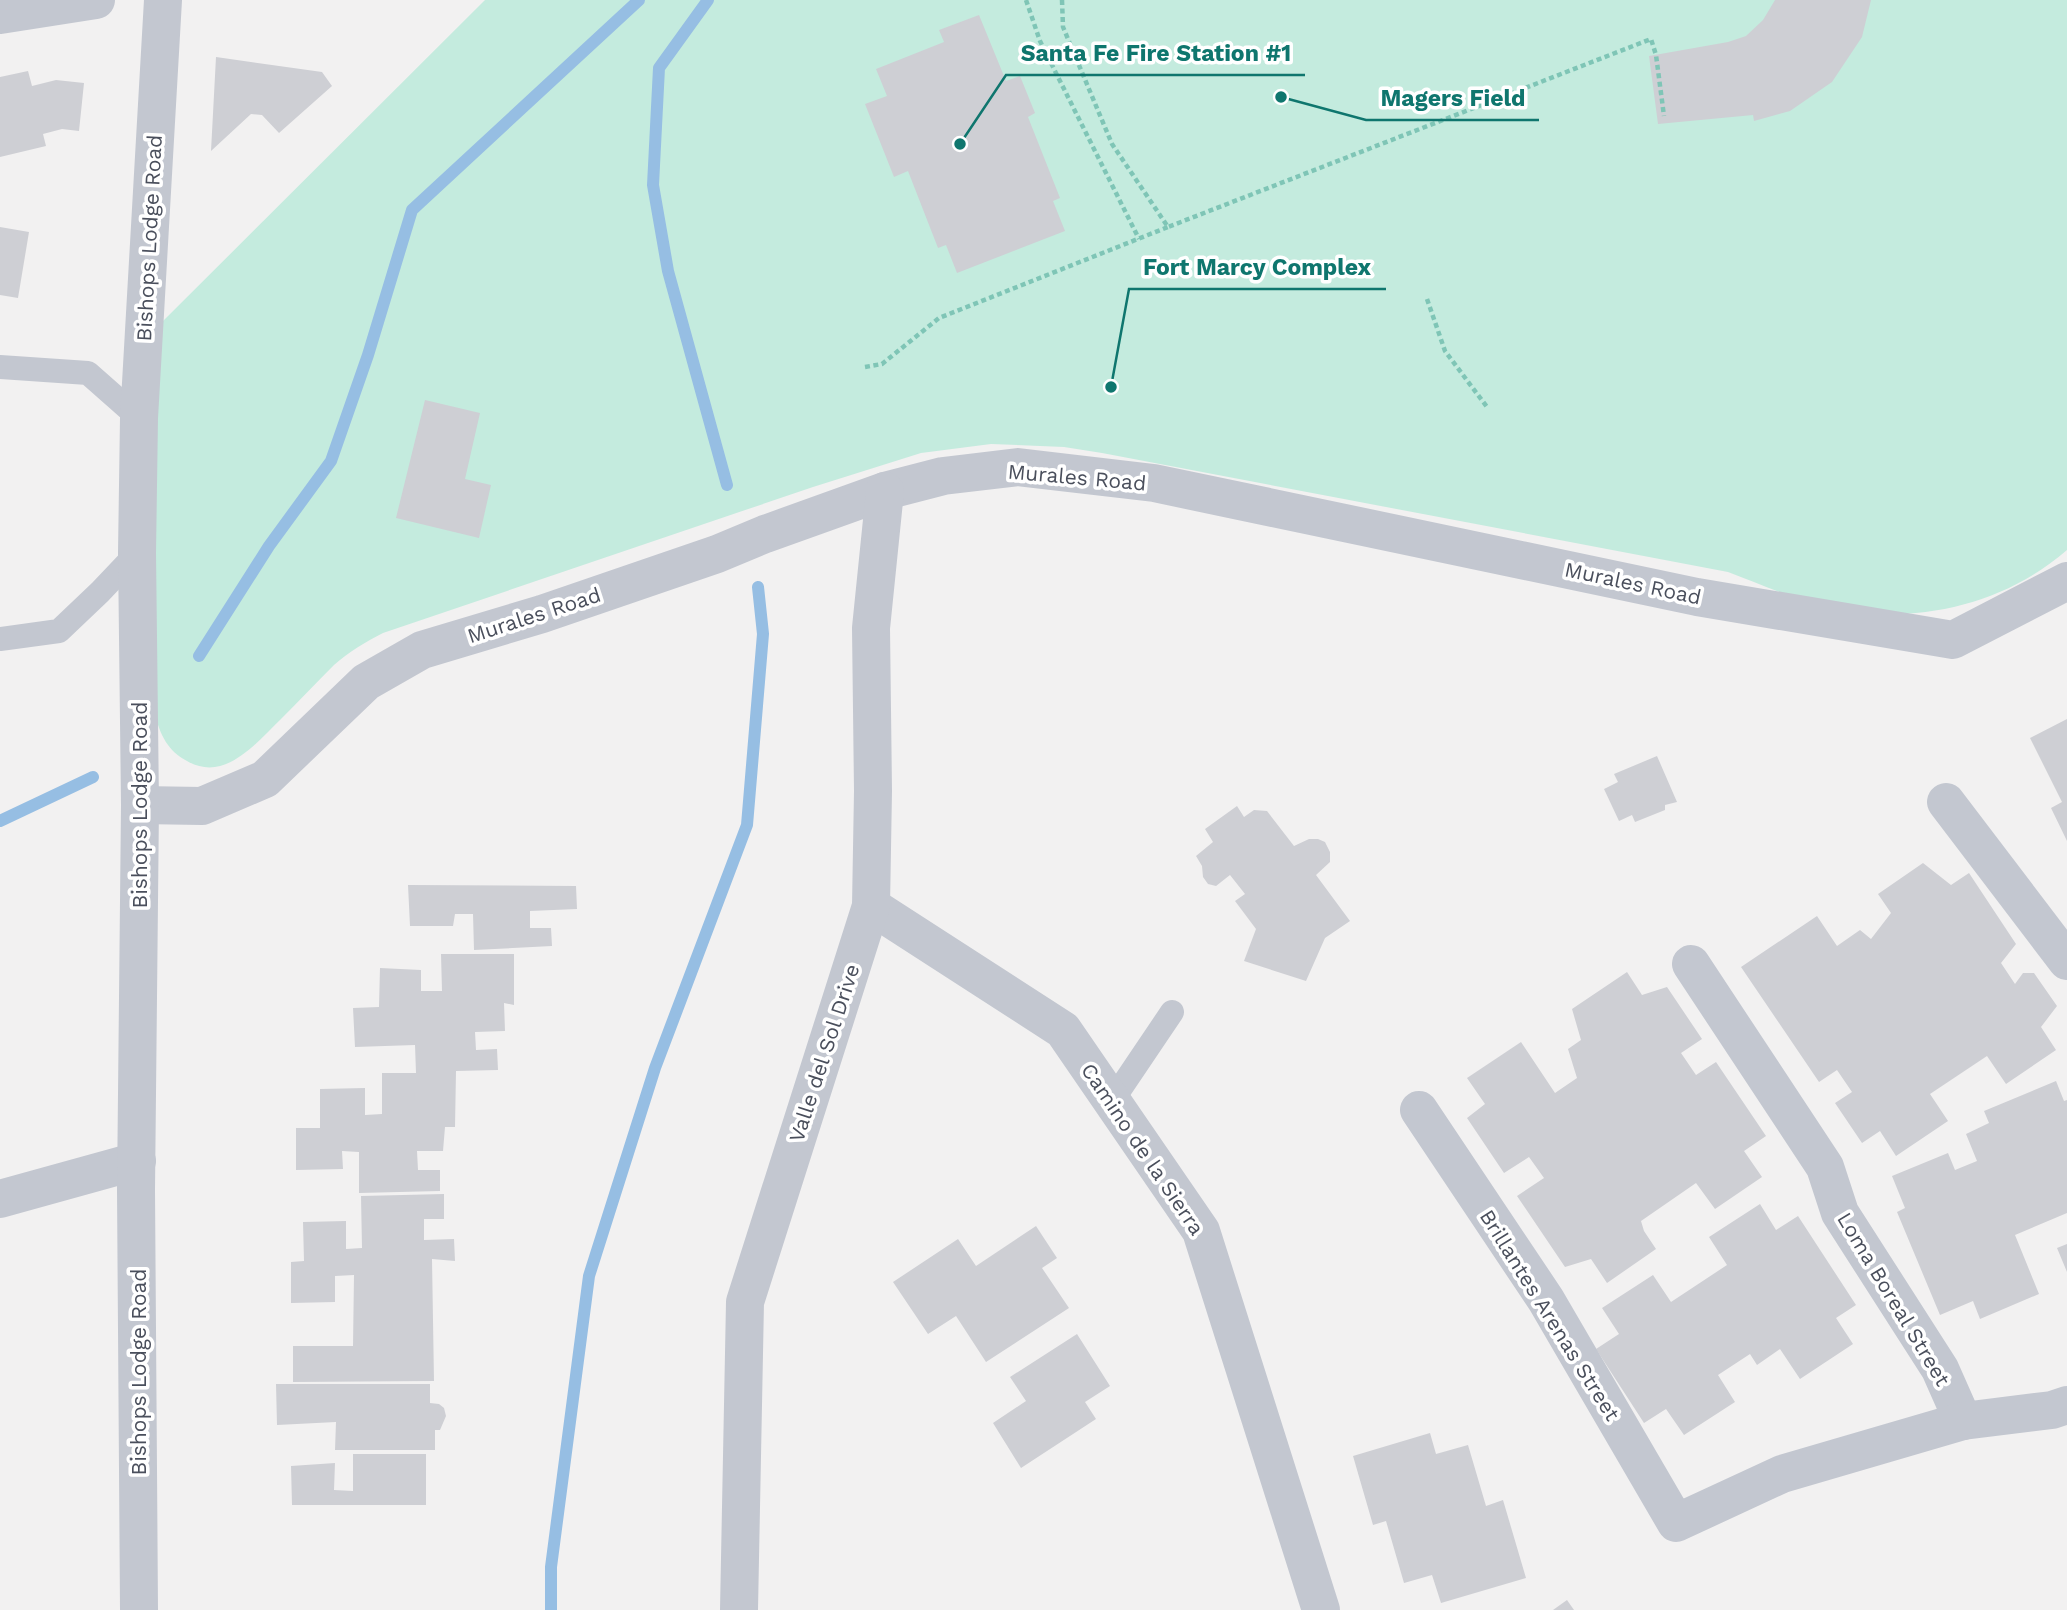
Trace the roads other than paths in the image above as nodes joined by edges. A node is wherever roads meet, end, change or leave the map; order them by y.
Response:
1 (96, 0) edge
2 (163, 0) edge
3 (0, 15) edge
4 (0, 367) edge
5 (139, 418) junction
6 (885, 491) junction
7 (137, 553) junction
8 (2067, 581) edge
9 (0, 639) edge
10 (1946, 802) dead end
11 (140, 805) junction
12 (871, 906) junction
13 (2067, 961) edge
14 (1691, 964) dead end
15 (1171, 1012) dead end
16 (1112, 1101) junction
17 (1419, 1110) dead end
18 (137, 1161) junction
19 (0, 1199) edge
20 (2067, 1405) edge
21 (1963, 1421) junction
22 (139, 1610) edge
23 (739, 1610) edge
24 (1321, 1610) edge

1 - 3 street
2 - 5 street, Bishops Lodge Road
4 - 5 lane
5 - 7 street, Bishops Lodge Road
6 - 8 street, Murales Road
6 - 11 street, Murales Road
6 - 12 street, Valle del Sol Drive
7 - 9 lane
7 - 11 street, Bishops Lodge Road
10 - 13 street
11 - 18 street, Bishops Lodge Road
12 - 16 street, Camino de la Sierra
12 - 23 street, Valle del Sol Drive
14 - 21 street, Loma Boreal Street
15 - 16 lane
16 - 24 street, Camino de la Sierra
17 - 21 street, Brillantes Arenas Street
18 - 19 street
18 - 22 street, Bishops Lodge Road
20 - 21 street

